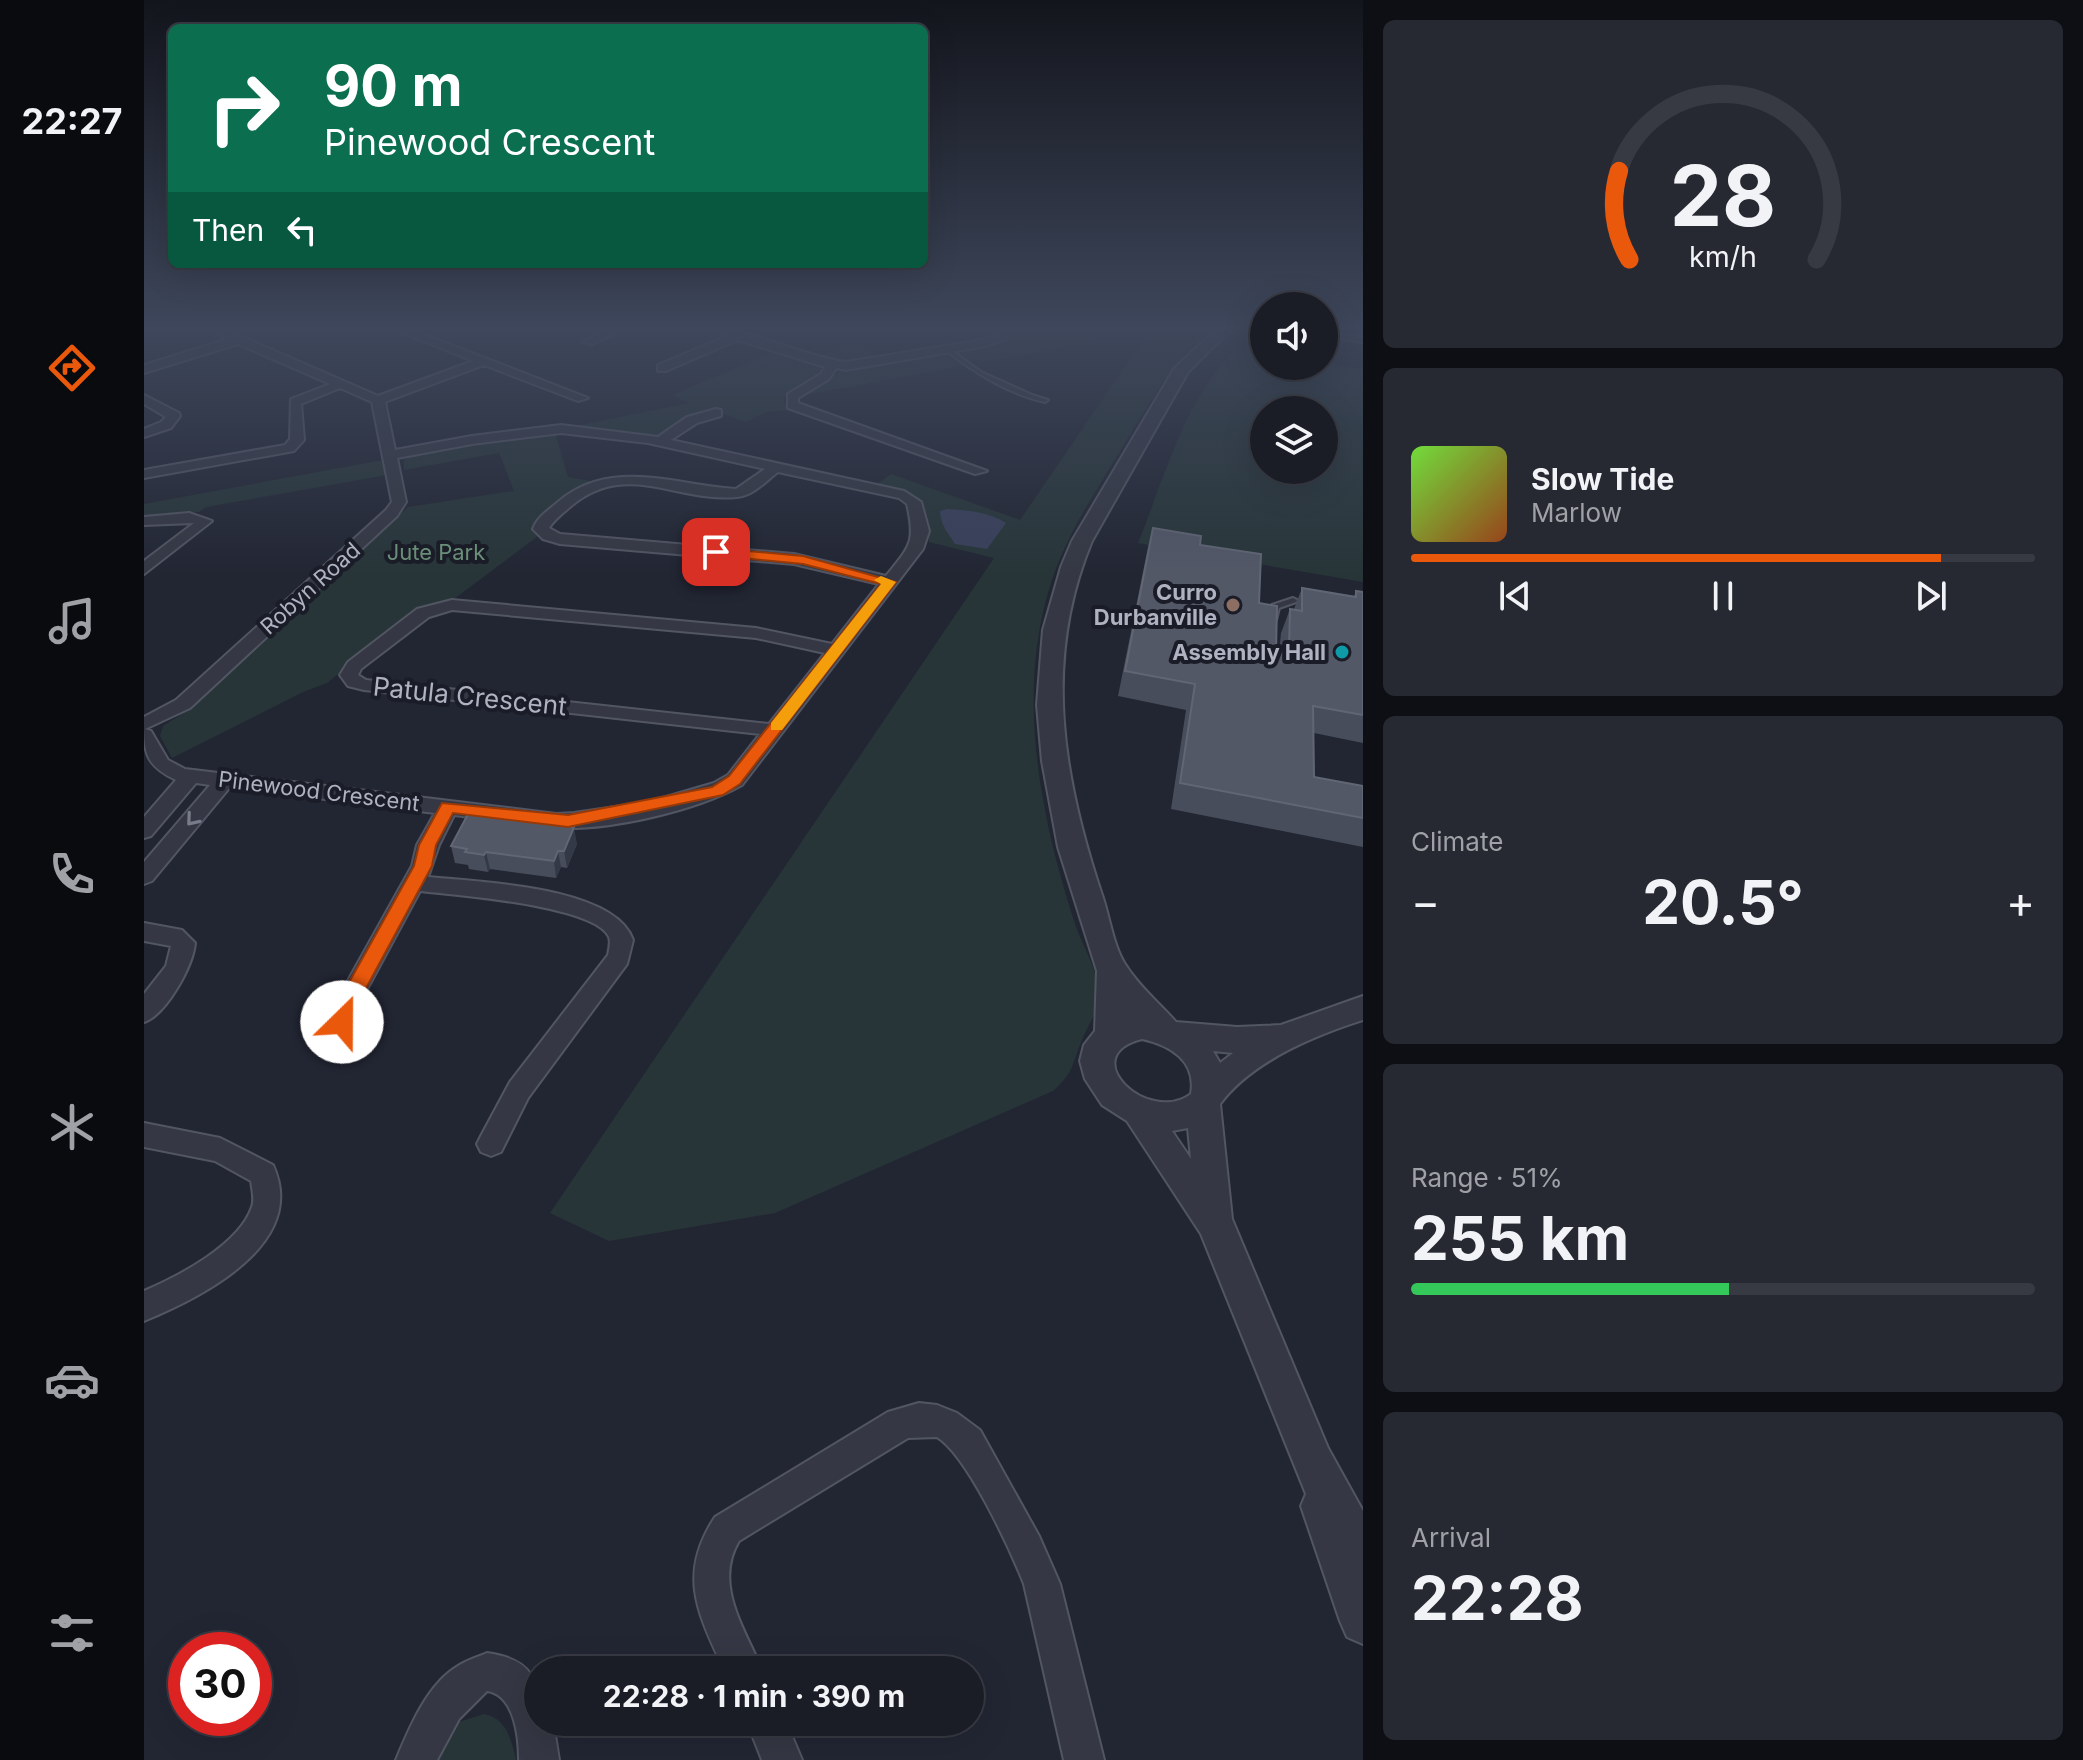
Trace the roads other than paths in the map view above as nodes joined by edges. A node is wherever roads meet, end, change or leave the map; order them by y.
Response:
1 (165, 411) edge
2 (295, 411) edge
3 (381, 411) edge
4 (809, 411) edge
5 (1156, 411) edge
6 (716, 413) dead end
7 (144, 433) edge
8 (661, 441) junction
9 (391, 455) junction
10 (777, 466) junction
11 (980, 471) dead end
12 (144, 474) edge
13 (144, 521) edge
14 (144, 569) edge
15 (890, 582) junction
16 (1293, 600) dead end
17 (1273, 626) edge
18 (837, 650) junction
19 (144, 724) edge
20 (774, 730) junction
21 (144, 735) edge
22 (191, 776) junction
23 (225, 780) junction
24 (448, 807) junction
25 (144, 831) edge
26 (144, 876) edge
27 (414, 883) junction
28 (144, 932) edge
29 (1112, 971) junction
30 (1363, 1008) edge
31 (144, 1012) edge
32 (1111, 1034) junction
33 (1172, 1034) junction
34 (1285, 1035) junction
35 (337, 1039) dead end
36 (1206, 1098) junction
37 (1139, 1112) junction
38 (144, 1135) edge
39 (491, 1144) dead end
40 (1216, 1224) junction
41 (144, 1306) edge
42 (1313, 1463) junction
43 (1363, 1555) edge
44 (1363, 1621) edge
45 (737, 1656) edge
46 (772, 1736) edge
47 (416, 1760) edge
48 (539, 1760) edge
49 (782, 1760) edge
50 (1084, 1760) edge

1 - 7 street
2 - 12 street
3 - 9 street, Robyn Road
4 - 11 street
5 - 29 street
6 - 8 street
8 - 9 street, Pinewood Crescent
8 - 10 street, Pinewood Crescent
9 - 19 street, Robyn Road
10 - 15 street, Pinewood Crescent
10 - 15 street
13 - 14 street
15 - 18 street, Pinewood Crescent
16 - 17 lane
18 - 20 street, Pinewood Crescent
18 - 20 street, Patula Crescent
20 - 24 street, Pinewood Crescent
21 - 22 street, Pinewood Crescent
22 - 23 street, Pinewood Crescent
22 - 25 street
23 - 24 street, Pinewood Crescent
23 -> 26 street
24 - 27 street
27 - 35 street
27 - 39 street
28 - 31 street
29 - 32 street
29 - 33 street
30 - 34 street
32 - 33 street
32 - 37 street
33 - 34 street
33 - 36 street
34 - 36 street
36 - 37 street
36 - 40 street
37 - 40 street
38 - 41 street
40 - 42 street
42 - 43 street
42 - 44 street
45 - 50 street
46 - 49 street
47 - 48 street

